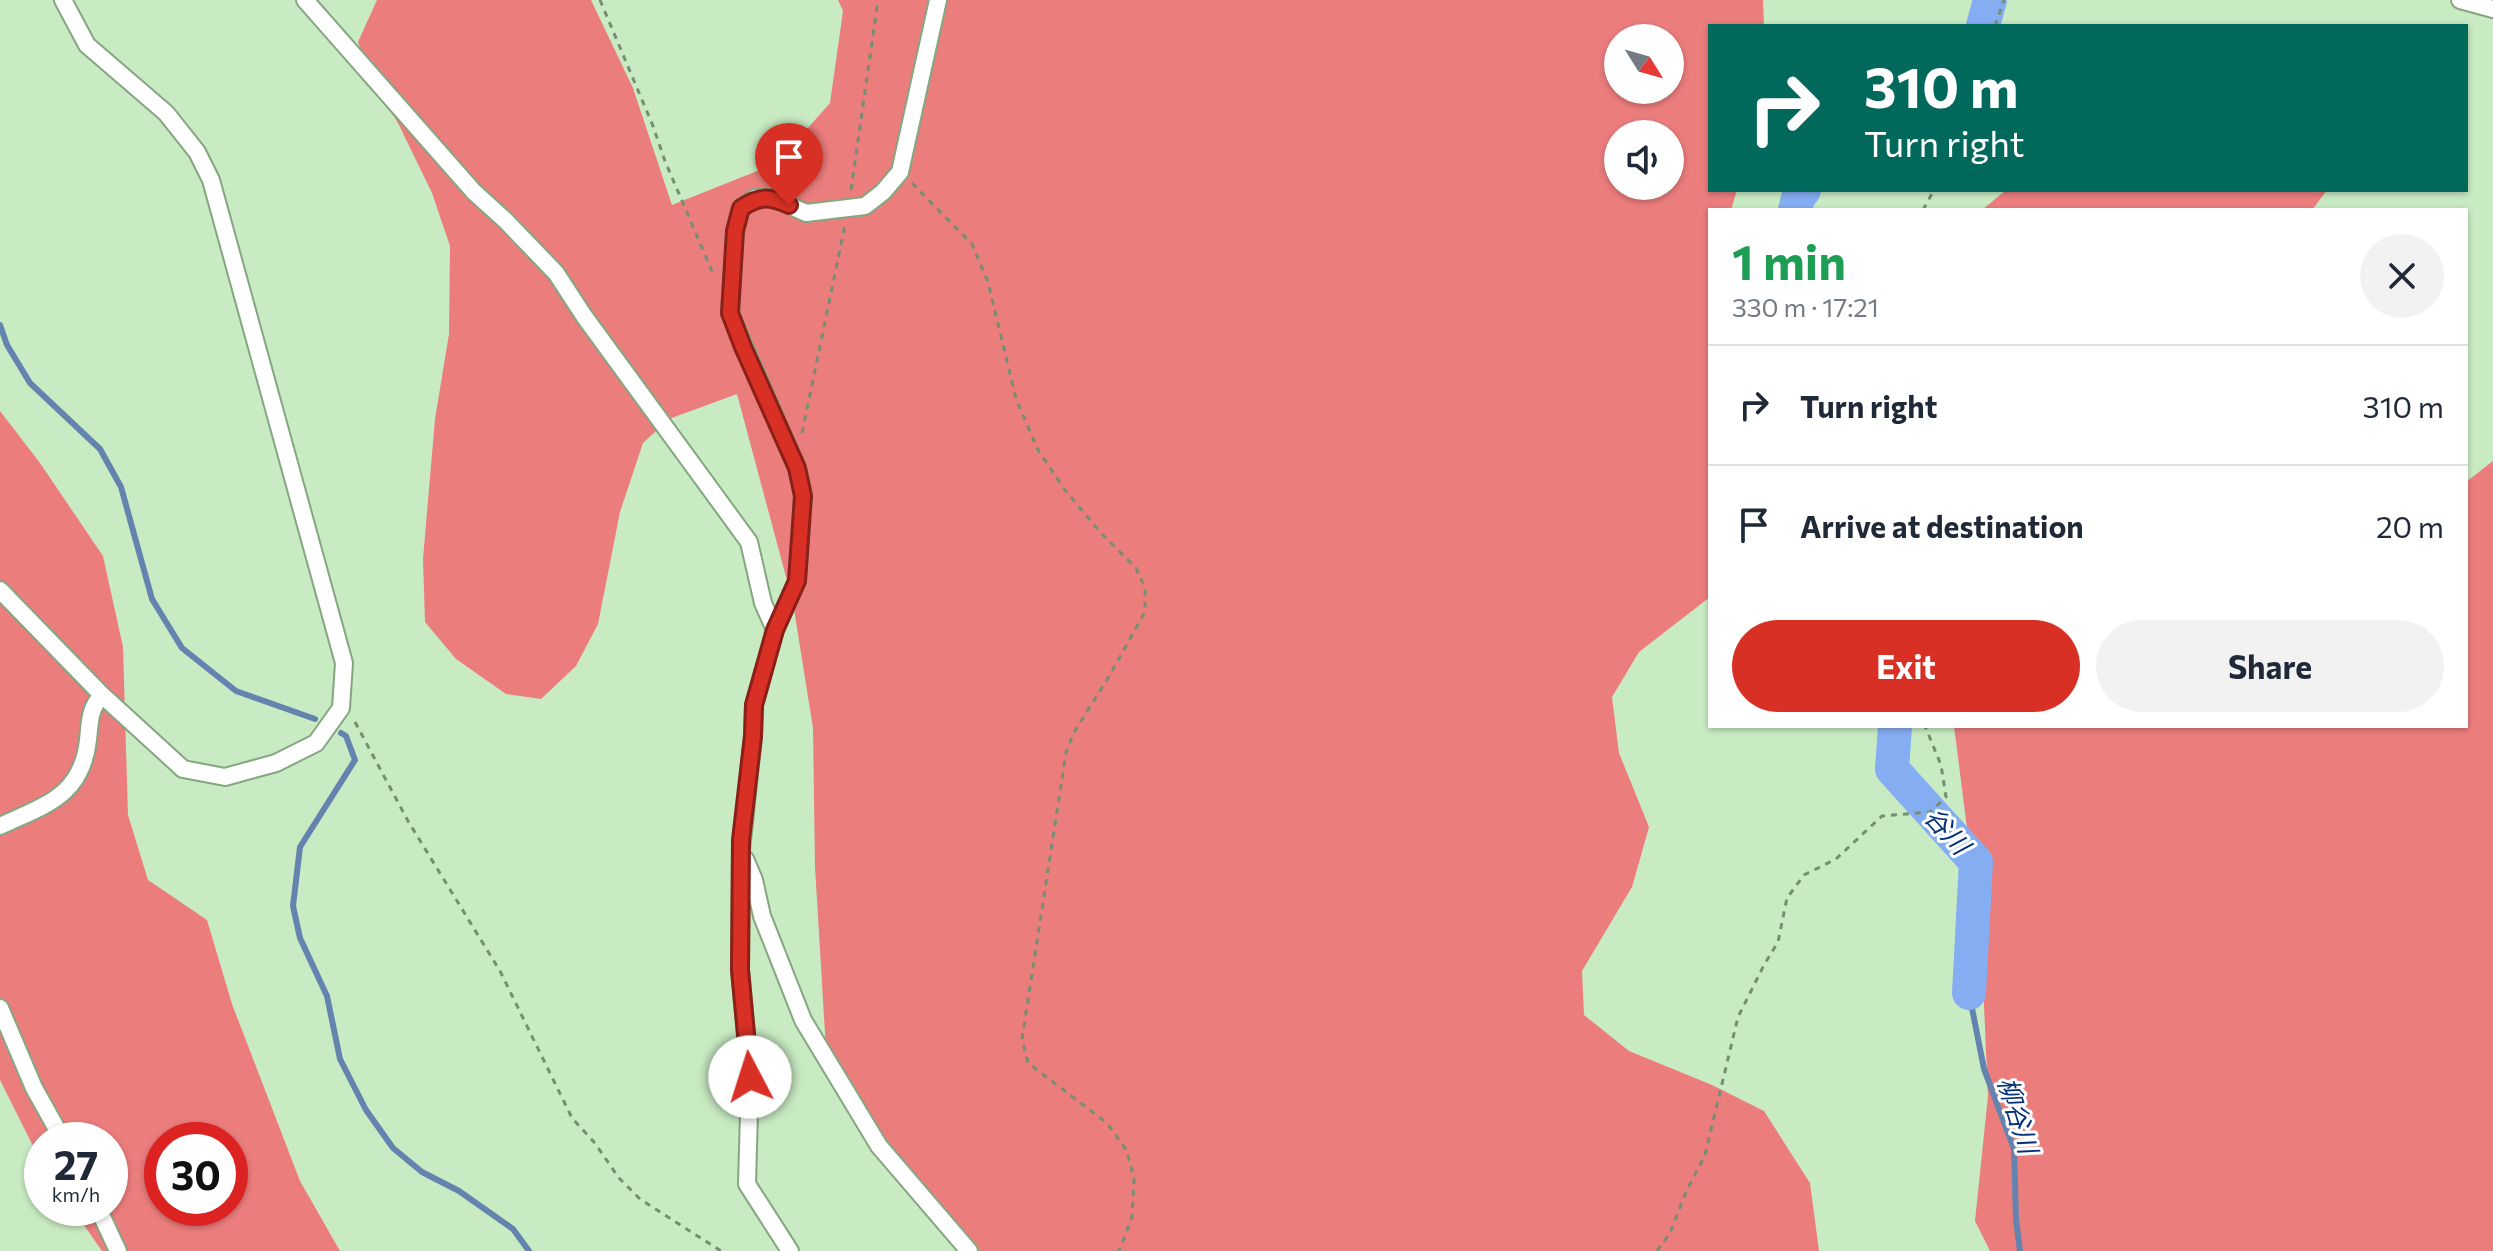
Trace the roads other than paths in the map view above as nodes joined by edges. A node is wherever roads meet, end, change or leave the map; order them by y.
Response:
1 (63, 0) edge
2 (305, 0) edge
3 (938, 0) edge
4 (2460, 0) edge
5 (2493, 9) edge
6 (0, 590) edge
7 (775, 630) junction
8 (102, 695) junction
9 (0, 826) edge
10 (741, 850) junction
11 (0, 1008) edge
12 (53, 1122) edge
13 (106, 1226) edge
14 (118, 1251) edge
15 (790, 1251) edge
16 (969, 1251) edge

1 - 8 street
2 - 7 street
3 - 7 street
4 - 5 street
6 - 8 street
7 - 10 street
8 - 9 street
10 - 15 street
10 - 16 street
11 - 12 street
13 - 14 street

